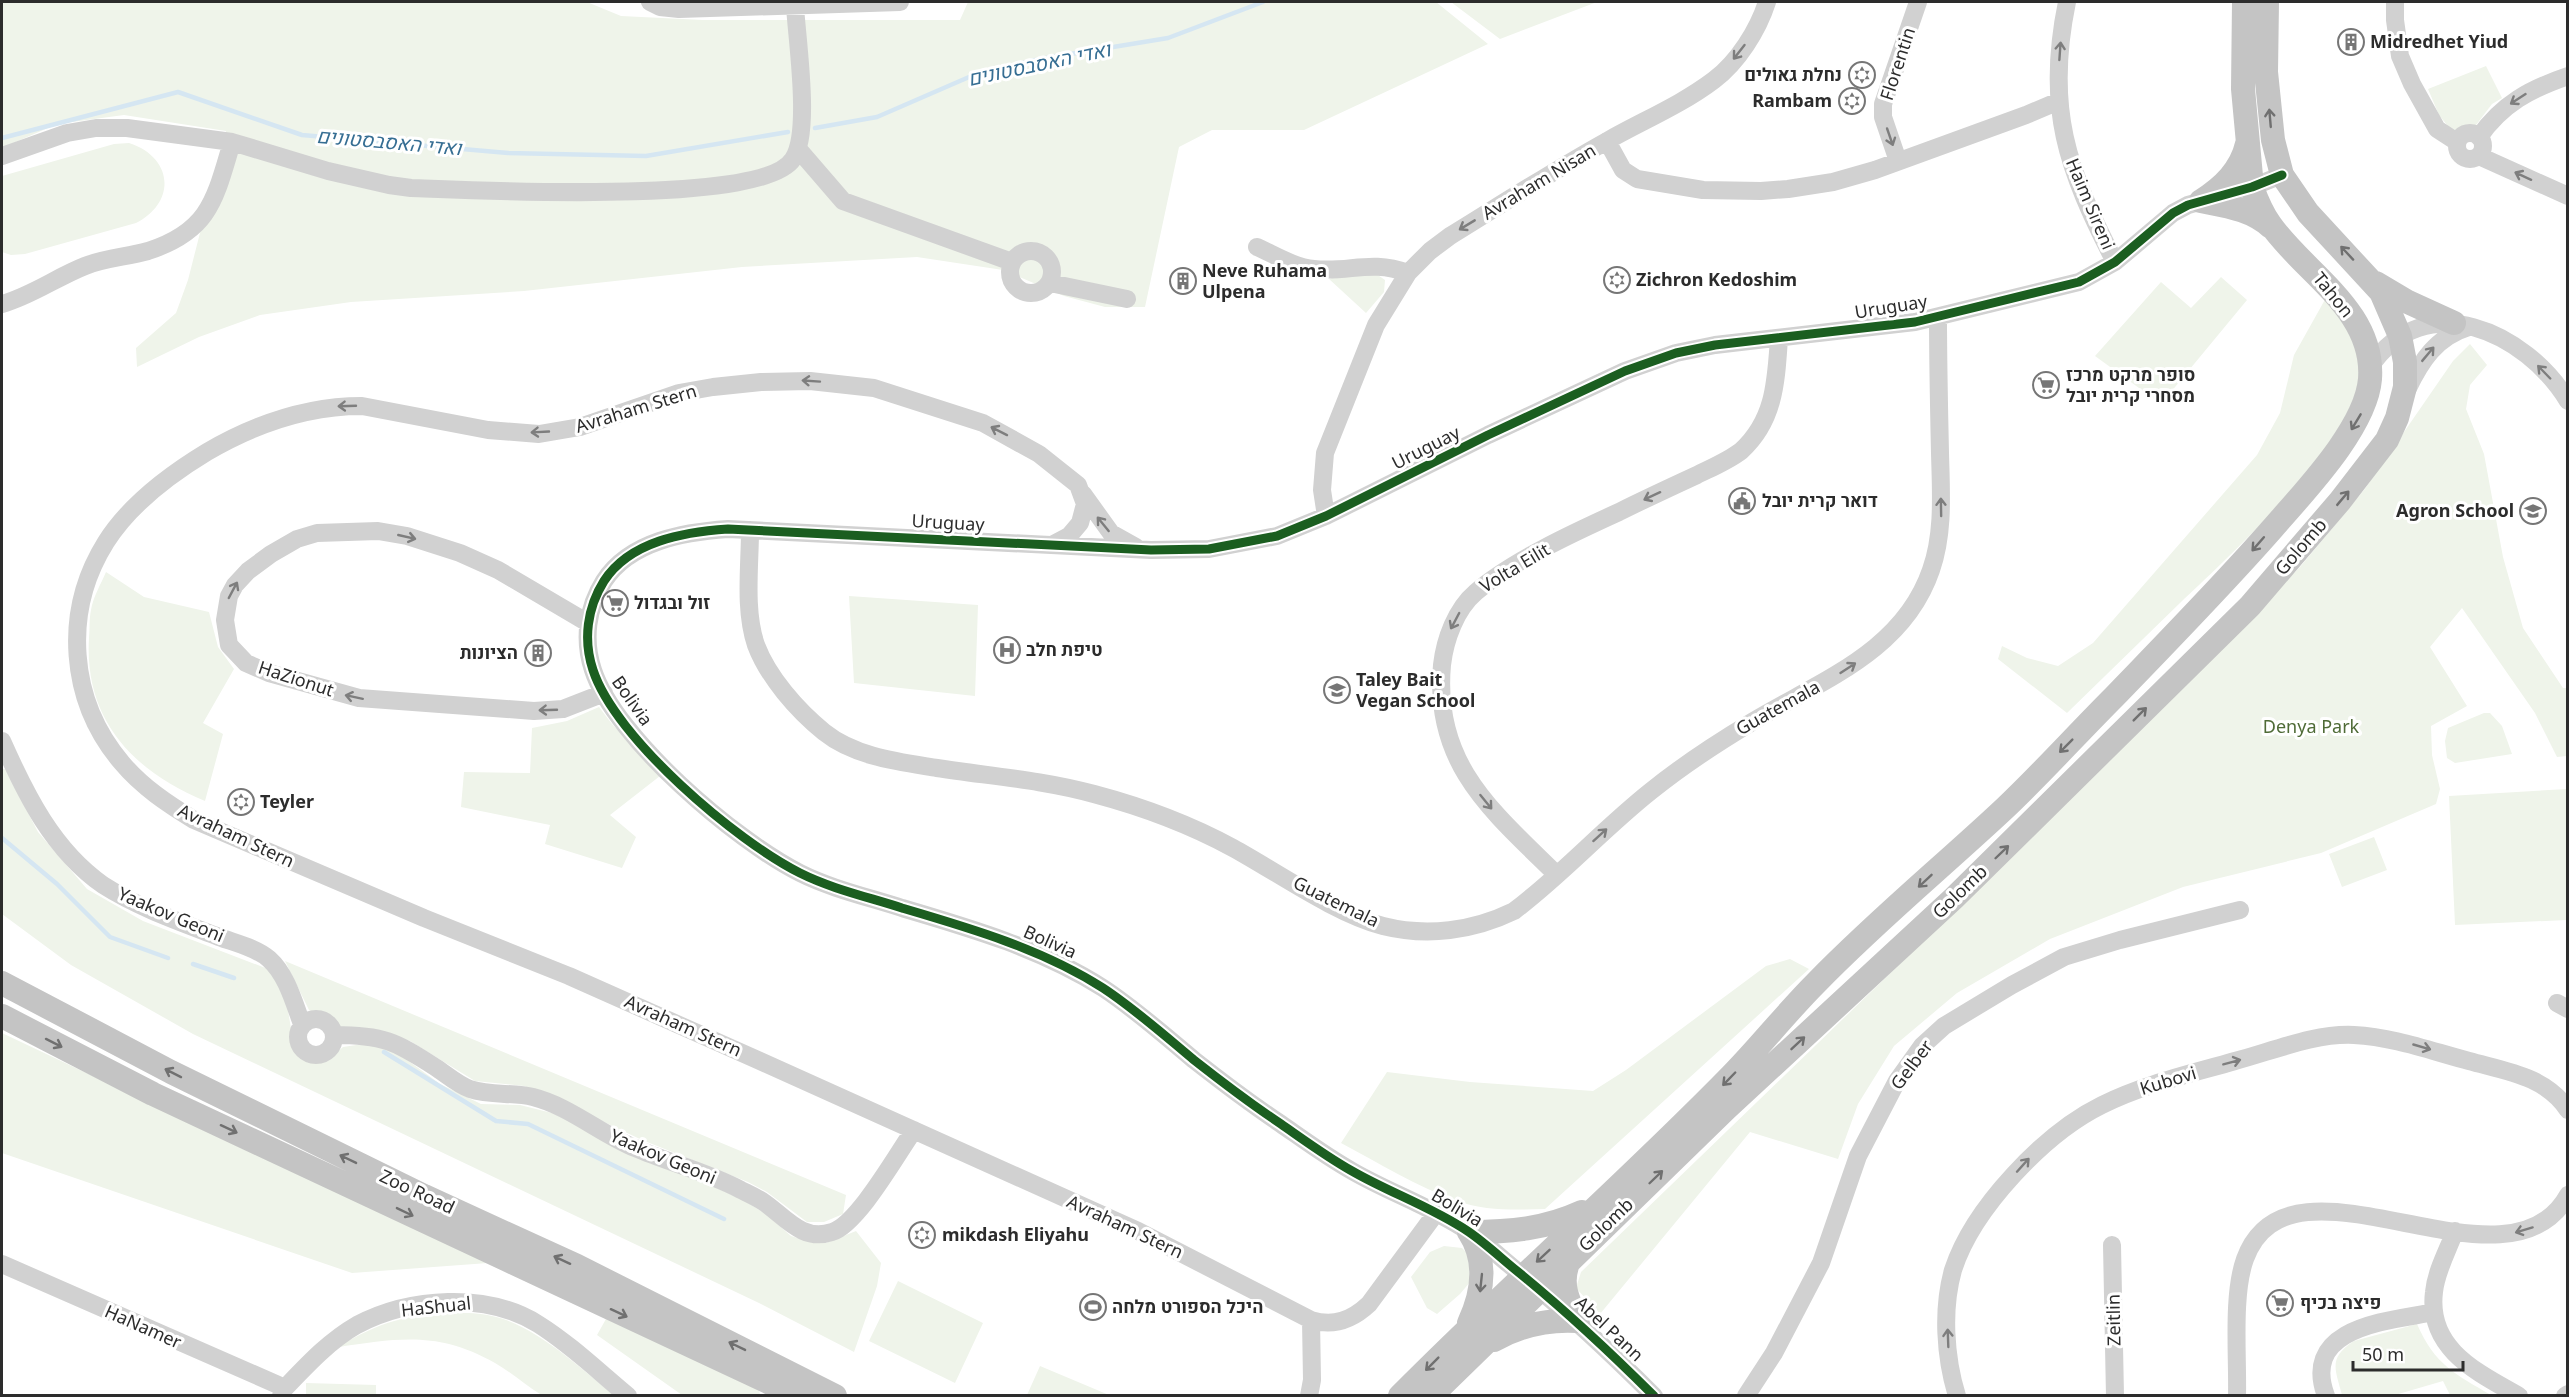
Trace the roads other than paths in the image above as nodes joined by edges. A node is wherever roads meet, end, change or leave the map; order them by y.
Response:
1 (650, 2) edge
2 (900, 2) edge
3 (1767, 2) edge
4 (1918, 2) edge
5 (2067, 2) edge
6 (2244, 2) edge
7 (2267, 2) edge
8 (2395, 2) edge
9 (872, 3) edge
10 (795, 6) junction
11 (2568, 76) edge
12 (2058, 100) junction
13 (2479, 136) junction
14 (1607, 141) junction
15 (232, 142) junction
16 (2457, 142) junction
17 (2247, 143) junction
18 (799, 150) junction
19 (2, 156) edge
20 (2479, 156) junction
21 (1898, 161) junction
22 (2282, 175) junction
23 (2252, 188) junction
24 (2568, 196) edge
25 (2201, 201) junction
26 (2272, 227) junction
27 (1257, 247) dead end
28 (1012, 262) junction
29 (2115, 262) junction
30 (1408, 273) junction
31 (2373, 282) junction
32 (1050, 283) junction
33 (1127, 299) dead end
34 (2, 304) edge
35 (1938, 317) junction
36 (2462, 325) junction
37 (2400, 336) junction
38 (1779, 338) junction
39 (2370, 367) junction
40 (2403, 397) junction
41 (2568, 401) edge
42 (1078, 485) junction
43 (1326, 516) junction
44 (750, 530) junction
45 (1052, 545) junction
46 (1141, 549) junction
47 (588, 623) junction
48 (604, 693) junction
49 (2, 741) edge
50 (1557, 874) junction
51 (2240, 910) dead end
52 (2, 983) edge
53 (2, 1016) edge
54 (302, 1024) junction
55 (334, 1035) junction
56 (2568, 1110) edge
57 (914, 1130) junction
58 (2568, 1195) edge
59 (1598, 1205) junction
60 (1436, 1213) junction
61 (2455, 1230) junction
62 (1469, 1232) junction
63 (2112, 1245) dead end
64 (1569, 1261) junction
65 (2, 1264) edge
66 (1531, 1282) junction
67 (2434, 1312) junction
68 (1311, 1320) junction
69 (1578, 1321) junction
70 (1463, 1333) junction
71 (1469, 1356) junction
72 (784, 1389) edge
73 (283, 1392) edge
74 (628, 1395) edge
75 (835, 1395) edge
76 (1309, 1395) edge
77 (1400, 1395) edge
78 (1431, 1395) edge
79 (1654, 1395) edge
80 (1746, 1395) edge
81 (1956, 1395) edge
82 (2115, 1395) edge
83 (2237, 1395) edge
84 (2326, 1395) edge
85 (2519, 1395) edge

1 - 10 street
2 - 9 street
3 -> 14 street
4 -> 21 street, Florentin
12 -> 5 street, Haim Sireni
6 - 17 main road, Tahon
22 -> 7 main road, Tahon
8 - 16 street
9 - 10 street
10 - 18 street
11 -> 13 street
12 - 21 street, Avraham Nisan
12 - 29 street, Haim Sireni
13 - 16 street
13 - 20 street
14 - 21 street, Avraham Nisan
14 -> 30 street, Avraham Nisan
15 - 18 street
15 - 19 street
15 - 34 street
16 - 20 street
17 - 23 main road, Tahon
17 - 25 main road
18 - 28 street
24 -> 20 street
22 - 23 street, Uruguay
31 -> 22 main road, Tahon
23 - 25 street, Uruguay
23 - 26 main road, Tahon
25 - 26 main road
25 - 29 street, Uruguay
26 - 39 main road, Tahon
27 - 30 street
28 - 32 street
28 - 32 street
29 - 35 street, Uruguay
30 - 43 street, Avraham Nisan
31 - 36 main road
31 - 37 main road, Tahon
32 - 33 street
35 - 38 street, Uruguay
50 -> 35 street, Guatemala
36 - 37 street
40 -> 36 street
41 -> 36 street
37 - 39 street
37 - 40 main road, Golomb
38 - 43 street, Uruguay
38 -> 50 street, Volta Eilit
39 -> 59 main road, Golomb
64 -> 40 main road, Golomb
42 - 45 street
46 -> 42 street
42 -> 57 street, Avraham Stern
43 - 46 street, Uruguay
44 - 45 street, Uruguay
44 - 47 street, Uruguay
44 - 50 street, Guatemala
45 - 46 street, Uruguay
47 - 48 street, Bolivia
48 -> 47 street, HaZionut
48 - 60 street, Bolivia
49 - 54 street, Yaakov Geoni
51 - 80 street, Gelber
72 -> 52 main road, Zoo Road
53 -> 72 main road, Zoo Road
54 - 55 street
54 - 55 street
55 - 57 street, Yaakov Geoni
81 -> 56 street, Kubovi
57 - 68 street, Avraham Stern
58 -> 61 street
59 - 62 main road
59 -> 66 main road, Golomb
60 - 62 street, Bolivia
60 - 68 street, Avraham Stern
61 - 67 street
61 - 83 street
62 - 66 street, Bolivia
62 -> 70 main road
63 - 82 street, Zeitlin
64 - 66 main road, Golomb
64 - 69 main road
65 - 73 street, HaNamer
66 - 69 street, Abel Pann
66 - 70 main road, Golomb
66 - 71 main road, Golomb
67 - 84 street
67 - 85 street
68 - 76 street
69 - 71 main road
69 - 79 street, Abel Pann
70 -> 77 main road, Golomb
71 - 78 main road, Golomb
72 - 75 main road, Zoo Road
73 - 74 street, HaShual

